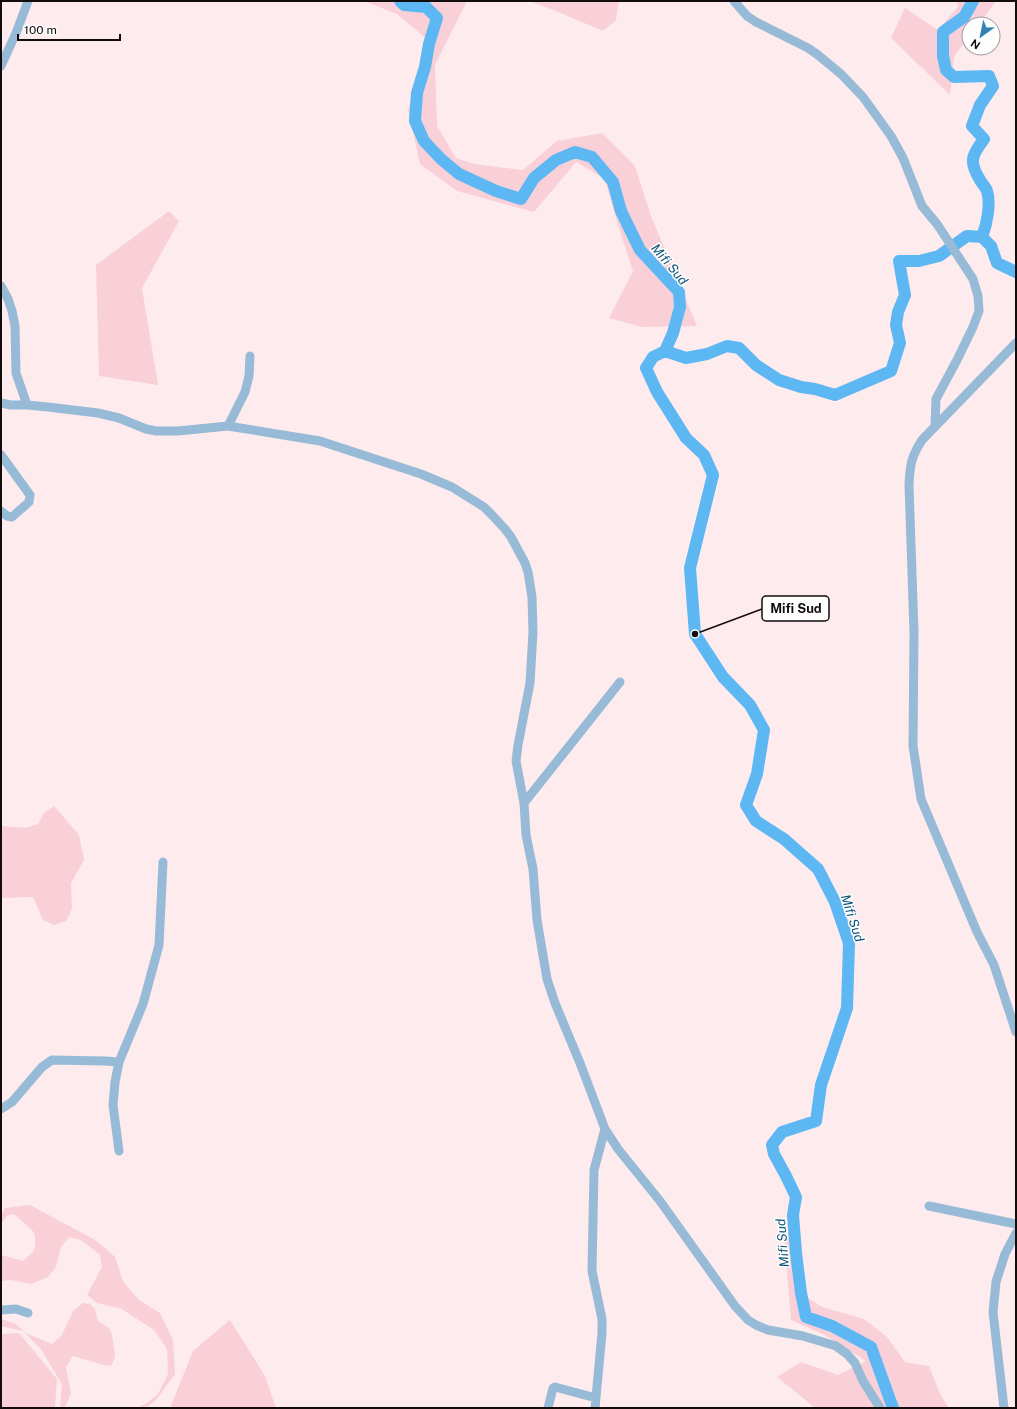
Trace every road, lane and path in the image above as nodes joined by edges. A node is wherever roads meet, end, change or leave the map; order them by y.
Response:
1 (28, 1) edge
2 (734, 1) edge
3 (1, 66) edge
4 (1, 286) edge
5 (1016, 343) edge
6 (250, 356) dead end
7 (1, 403) edge
8 (27, 405) junction
9 (228, 426) junction
10 (935, 426) junction
11 (1, 455) edge
12 (1, 511) edge
13 (620, 682) dead end
14 (524, 803) junction
15 (163, 862) dead end
16 (1016, 1032) edge
17 (119, 1062) junction
18 (1, 1109) edge
19 (605, 1129) junction
20 (119, 1151) dead end
21 (929, 1206) dead end
22 (1016, 1224) edge
23 (1016, 1233) edge
24 (1, 1310) edge
25 (28, 1313) dead end
26 (596, 1398) junction
27 (548, 1408) edge
28 (595, 1408) edge
29 (880, 1408) edge
30 (1004, 1408) edge

1 - 3 street
2 - 10 street
4 - 8 street
5 - 10 street
6 - 9 street
7 - 8 street
8 - 9 street
9 - 14 street
10 - 16 street
11 - 12 street
13 - 14 street
14 - 19 street
15 - 17 street
17 - 18 street
17 - 20 street
19 - 26 street
19 - 29 street
21 - 22 street
23 - 30 street
24 - 25 street
26 - 27 street
26 - 28 street

